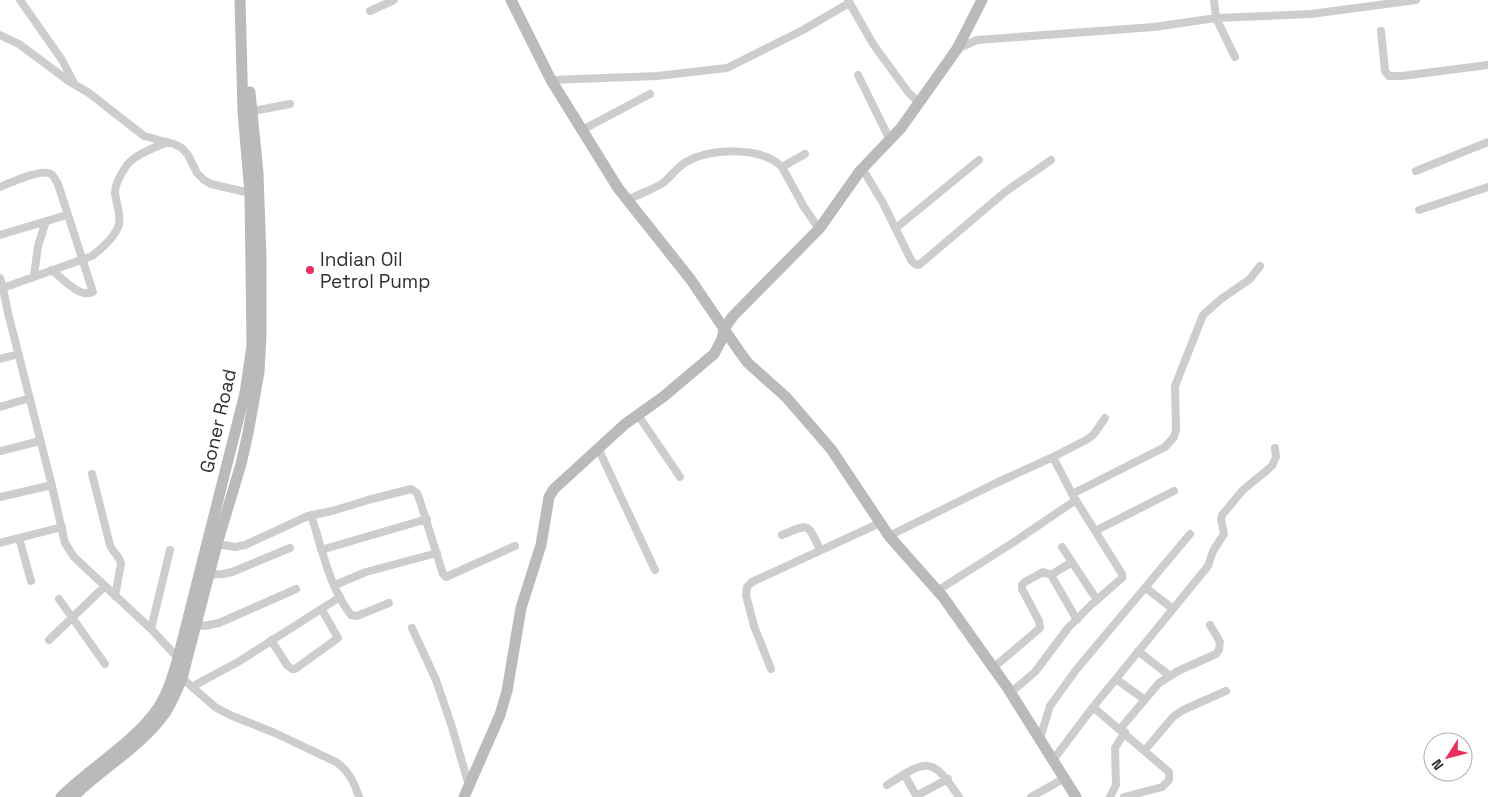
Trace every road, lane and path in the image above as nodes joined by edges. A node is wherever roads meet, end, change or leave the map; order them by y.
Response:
1 (20, 0) edge
2 (240, 0) edge
3 (247, 0) edge
4 (394, 0) edge
5 (510, 0) edge
6 (982, 0) edge
7 (1214, 0) edge
8 (1416, 0) edge
9 (848, 1) edge
10 (370, 11) dead end
11 (1216, 18) junction
12 (1381, 31) dead end
13 (0, 35) edge
14 (957, 49) junction
15 (1235, 57) dead end
16 (1488, 65) edge
17 (858, 75) dead end
18 (551, 80) junction
19 (75, 85) junction
20 (650, 94) dead end
21 (919, 103) junction
22 (290, 104) dead end
23 (247, 112) junction
24 (582, 130) junction
25 (890, 140) junction
26 (167, 142) junction
27 (1488, 142) edge
28 (805, 154) dead end
29 (979, 160) dead end
30 (1051, 160) dead end
31 (782, 167) junction
32 (862, 168) junction
33 (1416, 171) dead end
34 (0, 187) edge
35 (1488, 187) edge
36 (250, 193) junction
37 (628, 200) junction
38 (1419, 210) dead end
39 (67, 214) junction
40 (46, 221) junction
41 (896, 228) junction
42 (819, 229) junction
43 (0, 236) edge
44 (82, 259) junction
45 (1260, 266) dead end
46 (51, 270) junction
47 (34, 276) junction
48 (0, 278) edge
49 (3, 288) junction
50 (4, 314) edge
51 (724, 329) junction
52 (19, 354) junction
53 (0, 359) edge
54 (30, 398) junction
55 (0, 407) edge
56 (638, 415) junction
57 (1105, 418) dead end
58 (236, 430) junction
59 (248, 433) junction
60 (40, 441) junction
61 (598, 448) junction
62 (1275, 448) dead end
63 (0, 451) edge
64 (1054, 457) junction
65 (92, 474) dead end
66 (680, 476) dead end
67 (52, 485) junction
68 (1174, 491) dead end
69 (0, 497) edge
70 (1074, 497) junction
71 (311, 516) junction
72 (427, 519) junction
73 (880, 523) junction
74 (62, 527) junction
75 (1096, 531) junction
76 (1190, 534) dead end
77 (782, 535) dead end
78 (889, 536) junction
79 (19, 538) junction
80 (0, 543) edge
81 (217, 544) junction
82 (515, 546) dead end
83 (1062, 547) dead end
84 (290, 548) dead end
85 (170, 550) dead end
86 (321, 550) junction
87 (820, 550) junction
88 (436, 553) junction
89 (1072, 562) junction
90 (655, 570) dead end
91 (204, 575) junction
92 (1051, 575) junction
93 (31, 581) dead end
94 (335, 585) junction
95 (105, 586) junction
96 (1146, 588) junction
97 (296, 589) dead end
98 (937, 591) junction
99 (115, 596) junction
100 (340, 597) junction
101 (59, 599) dead end
102 (1096, 600) junction
103 (389, 604) dead end
104 (1173, 609) junction
105 (322, 610) junction
106 (72, 618) junction
107 (1077, 620) junction
108 (196, 624) junction
109 (1210, 625) dead end
110 (412, 628) dead end
111 (151, 629) junction
112 (49, 640) dead end
113 (271, 640) junction
114 (1138, 651) junction
115 (182, 659) junction
116 (105, 664) dead end
117 (993, 668) junction
118 (771, 669) dead end
119 (178, 675) junction
120 (1170, 676) junction
121 (1116, 679) junction
122 (193, 688) junction
123 (1226, 691) dead end
124 (1010, 693) junction
125 (1145, 700) junction
126 (1093, 707) junction
127 (1123, 731) junction
128 (1040, 738) junction
129 (1145, 750) junction
130 (1053, 760) junction
131 (904, 774) junction
132 (1065, 778) junction
133 (948, 779) junction
134 (886, 785) dead end
135 (469, 786) junction
136 (917, 796) edge
137 (61, 797) edge
138 (72, 797) edge
139 (359, 797) edge
140 (464, 797) edge
141 (959, 797) edge
142 (1031, 797) edge
143 (1076, 797) edge
144 (1110, 797) edge
145 (1124, 797) edge

1 - 19 street
2 - 23 street, Goner Road
3 - 23 street, Goner Road
4 - 10 street
5 - 18 street
6 - 14 street
7 - 11 street
8 - 11 street
9 - 18 street
9 - 21 street
11 - 14 street
11 - 15 street
12 - 16 street
13 - 19 street
14 - 21 street
17 - 25 street
18 - 24 street
19 - 26 street
20 - 24 street
21 - 25 street
22 - 23 street
23 - 36 street, Goner Road
23 - 59 street, Goner Road
24 - 37 street
25 - 32 street
26 - 36 street
26 - 44 street
27 - 33 street
28 - 31 street
29 - 41 street
30 - 41 street
31 - 37 street
31 - 42 street
32 - 41 street
32 - 42 street
34 - 39 street
35 - 38 street
36 - 58 street, Goner Road
37 - 51 street
39 - 40 street
39 - 44 street
40 - 43 street
40 - 47 street
42 - 51 street
44 - 46 street
44 - 46 street
45 - 70 street
46 - 47 street
47 - 49 street
48 - 49 street
49 - 50 street
50 - 52 street
51 - 56 street
51 - 73 street
52 - 53 street
52 - 54 street
54 - 55 street
54 - 60 street
56 - 61 street
56 - 66 street
57 - 64 street
58 - 59 street
58 - 91 street, Goner Road
59 - 81 street, Goner Road
60 - 63 street
60 - 67 street
61 - 90 street
61 - 135 street
62 - 104 street
64 - 70 street
64 - 78 street
65 - 99 street
67 - 69 street
67 - 74 street
68 - 75 street
70 - 75 street
70 - 98 street
71 - 72 street
71 - 81 street
71 - 86 street
72 - 86 street
72 - 88 street
73 - 78 street
73 - 87 street
74 - 79 street
74 - 95 street
75 - 102 street
76 - 96 street
77 - 87 street
78 - 98 street
79 - 80 street
79 - 93 street
81 - 91 street, Goner Road
82 - 88 street
83 - 89 street
84 - 91 street
85 - 111 street
86 - 94 street
87 - 118 street
88 - 94 street
89 - 92 street
89 - 102 street
91 - 108 street, Goner Road
91 - 115 street, Goner Road
92 - 107 street
92 - 117 street
94 - 100 street
95 - 99 street
95 - 106 street
96 - 104 street
96 - 128 street
97 - 108 street
98 - 117 street
99 - 111 street
100 - 103 street
100 - 105 street
101 - 106 street
102 - 107 street
104 - 114 street
105 - 113 street
105 - 113 street
106 - 112 street
106 - 116 street
107 - 124 street
108 - 115 street, Goner Road
109 - 120 street
110 - 135 street
111 - 115 street
113 - 122 street
114 - 120 street
114 - 121 street
115 - 119 street, Goner Road
117 - 124 street
119 - 122 street
119 - 137 street, Goner Road
119 - 138 street, Goner Road
120 - 125 street
121 - 125 street
121 - 126 street
122 - 139 street
123 - 129 street
124 - 128 street
125 - 127 street
126 - 127 street
126 - 130 street
127 - 129 street
127 - 144 street
128 - 130 street
129 - 145 street
130 - 132 street
131 - 133 street
131 - 134 street
131 - 136 street
132 - 142 street
132 - 143 street
133 - 136 street
133 - 141 street
135 - 140 street

